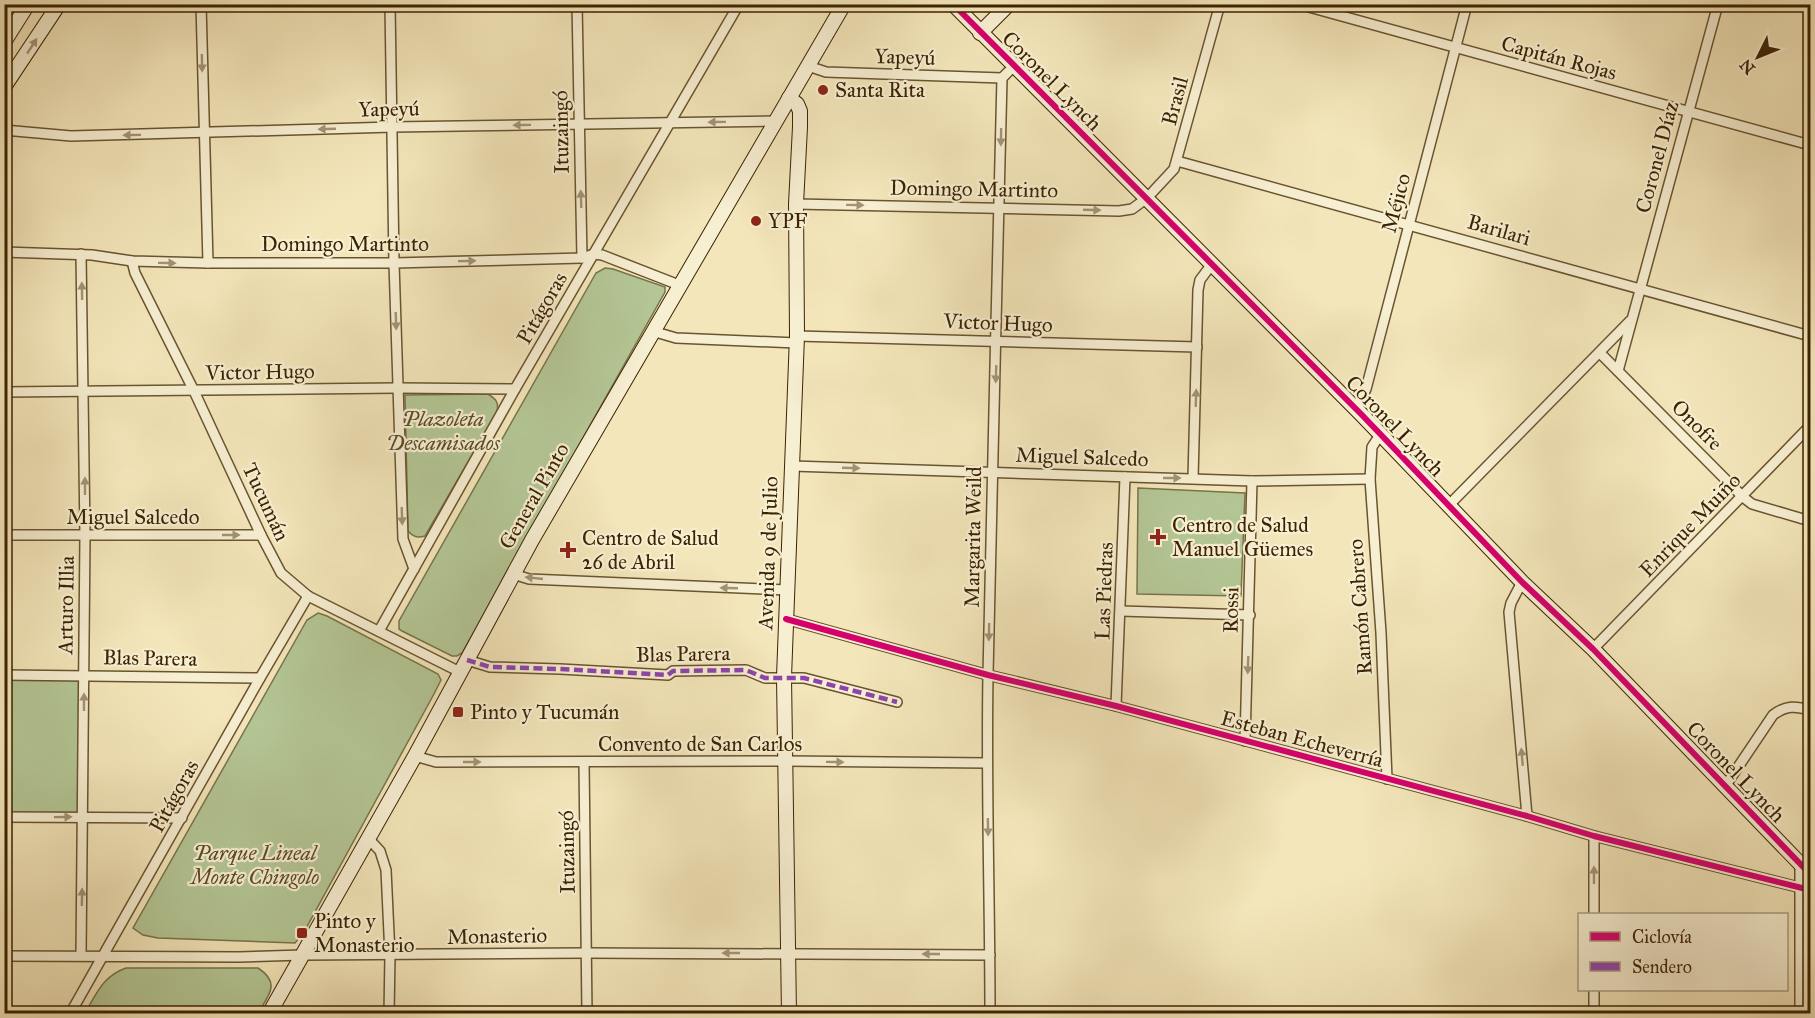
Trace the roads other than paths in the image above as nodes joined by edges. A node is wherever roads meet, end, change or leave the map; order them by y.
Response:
1 (28, 4) edge
2 (59, 4) edge
3 (201, 4) edge
4 (390, 4) edge
5 (577, 4) edge
6 (739, 4) edge
7 (844, 4) edge
8 (953, 4) edge
9 (1009, 4) edge
10 (1220, 4) edge
11 (1298, 4) edge
12 (1467, 4) edge
13 (1718, 4) edge
14 (980, 33) junction
15 (4, 42) edge
16 (1456, 48) junction
17 (808, 66) junction
18 (1014, 66) junction
19 (1002, 78) junction
20 (4, 87) edge
21 (789, 98) junction
22 (1688, 111) junction
23 (776, 121) junction
24 (670, 123) junction
25 (578, 124) junction
26 (393, 127) junction
27 (4, 130) edge
28 (204, 133) junction
29 (1810, 146) edge
30 (1177, 161) junction
31 (1147, 198) junction
32 (796, 204) junction
33 (1000, 207) junction
34 (1409, 224) junction
35 (4, 252) edge
36 (81, 254) junction
37 (594, 254) junction
38 (582, 258) junction
39 (132, 261) junction
40 (394, 262) junction
41 (208, 263) junction
42 (1212, 264) junction
43 (679, 285) junction
44 (1640, 288) junction
45 (1632, 319) junction
46 (652, 331) junction
47 (1810, 336) edge
48 (797, 339) junction
49 (997, 341) junction
50 (1197, 347) junction
51 (1600, 353) junction
52 (1618, 371) junction
53 (398, 388) junction
54 (515, 389) junction
55 (194, 391) junction
56 (4, 392) edge
57 (84, 392) junction
58 (1356, 409) junction
59 (1810, 426) edge
60 (1380, 435) junction
61 (792, 466) junction
62 (992, 473) junction
63 (1125, 477) junction
64 (1193, 478) junction
65 (1370, 479) junction
66 (1252, 481) junction
67 (1743, 497) junction
68 (1448, 506) junction
69 (1810, 521) edge
70 (4, 535) edge
71 (85, 535) junction
72 (261, 535) junction
73 (414, 569) junction
74 (513, 574) junction
75 (1522, 582) junction
76 (788, 590) junction
77 (308, 596) junction
78 (1121, 611) junction
79 (1250, 615) junction
80 (786, 620) junction
81 (379, 631) junction
82 (1593, 649) junction
83 (467, 660) junction
84 (460, 672) junction
85 (4, 675) edge
86 (84, 675) junction
87 (988, 675) junction
88 (784, 677) junction
89 (260, 678) junction
90 (897, 702) dead end
91 (1116, 706) junction
92 (1810, 710) edge
93 (1245, 741) junction
94 (415, 756) junction
95 (785, 761) junction
96 (585, 762) junction
97 (987, 763) junction
98 (1387, 779) junction
99 (1726, 785) junction
100 (1527, 816) junction
101 (83, 817) junction
102 (4, 818) edge
103 (182, 818) junction
104 (1594, 836) junction
105 (368, 838) junction
106 (1800, 863) junction
107 (1810, 874) edge
108 (1799, 887) junction
109 (1810, 891) edge
110 (1594, 913) edge
111 (586, 953) junction
112 (789, 953) junction
113 (81, 955) junction
114 (303, 955) junction
115 (390, 955) junction
116 (990, 955) junction
117 (4, 956) edge
118 (104, 956) junction
119 (1594, 991) edge
120 (70, 1014) edge
121 (269, 1014) edge
122 (389, 1014) edge
123 (587, 1014) edge
124 (789, 1014) edge
125 (990, 1014) edge
126 (1594, 1014) edge
127 (1800, 1014) edge

1 - 15 street
20 -> 2 street
3 -> 28 street
4 - 26 street
5 - 25 street, Ituzaingó
6 - 24 street, Pitágoras
7 - 17 street, General Pinto
8 - 14 street, Coronel Lynch
9 - 14 street
10 - 30 street, Brasil
11 - 16 street, Capitán Rojas
12 - 16 street, Méjico
13 - 22 street, Coronel Díaz
14 - 18 street, Coronel Lynch
16 - 22 street, Capitán Rojas
16 - 34 street, Méjico
17 - 19 street, Yapeyú
17 - 21 street, General Pinto
18 - 19 street
18 - 31 street, Coronel Lynch
19 -> 33 street, Margarita Weild
21 - 23 street, General Pinto
21 - 32 street, Avenida 9 de Julio
22 - 29 street, Capitán Rojas
22 - 44 street, Coronel Díaz
23 -> 24 street, Yapeyú
23 - 43 street, General Pinto
24 - 25 street, Yapeyú
24 - 37 street, Pitágoras
25 -> 26 street, Yapeyú
38 -> 25 street, Ituzaingó
26 -> 28 street, Yapeyú
26 - 40 street
28 -> 27 street, Yapeyú
28 - 41 street
30 - 31 street, Brasil
30 - 34 street, Barilari
33 -> 31 street, Domingo Martinto
31 - 42 street, Coronel Lynch
32 -> 33 street, Domingo Martinto
32 - 48 street, Avenida 9 de Julio
33 - 49 street, Margarita Weild
34 - 44 street, Barilari
34 - 58 street, Méjico
35 - 36 street, Domingo Martinto
36 - 39 street, Domingo Martinto
57 -> 36 street, Arturo Illia
37 - 38 street, Domingo Martinto
37 - 43 street
37 - 54 street, Pitágoras
40 -> 38 street, Domingo Martinto
39 -> 41 street, Domingo Martinto
39 - 55 street, Tucumán
40 - 41 street, Domingo Martinto
40 -> 53 street
42 - 50 street
42 - 58 street, Coronel Lynch
43 - 46 street, General Pinto
44 - 45 street, Coronel Díaz
44 - 47 street, Barilari
45 - 51 street, Coronel Díaz
45 - 52 street, Coronel Díaz
46 - 48 street, Victor Hugo
46 - 74 street, General Pinto
48 - 49 street, Victor Hugo
48 - 61 street, Avenida 9 de Julio
49 - 50 street, Victor Hugo
49 -> 62 street, Margarita Weild
64 -> 50 street
51 - 52 street, Onofre
51 - 68 street, Coronel Díaz
52 - 67 street, Onofre
53 - 54 street, Victor Hugo
53 - 55 street, Victor Hugo
53 -> 73 street
54 - 73 street, Pitágoras
55 - 57 street, Victor Hugo
55 - 72 street, Tucumán
56 - 57 street, Victor Hugo
71 -> 57 street, Arturo Illia
58 - 60 street, Coronel Lynch
59 - 67 street, Enrique Muiño
60 - 65 street, Ramón Cabrero
60 - 68 street, Coronel Lynch
61 -> 62 street, Miguel Salcedo
61 - 76 street, Avenida 9 de Julio
62 - 63 street, Miguel Salcedo
62 -> 87 street, Margarita Weild
63 -> 64 street, Miguel Salcedo
63 - 78 street, Las Piedras
64 - 66 street, Miguel Salcedo
65 - 66 street, Miguel Salcedo
65 - 98 street, Ramón Cabrero
66 - 79 street, Rossi
67 - 69 street, Onofre
67 - 82 street, Enrique Muiño
68 - 75 street, Coronel Lynch
70 - 71 street, Miguel Salcedo
71 -> 72 street, Miguel Salcedo
71 - 86 street, Arturo Illia
72 - 77 street, Tucumán
73 - 81 street, Pitágoras
76 -> 74 street
74 - 83 street, General Pinto
75 - 82 street, Coronel Lynch
100 -> 75 street
76 - 80 street, Avenida 9 de Julio
77 - 81 street, Tucumán
77 - 89 street, Pitágoras
78 - 79 street
78 - 91 street, Las Piedras
79 -> 93 street, Rossi
80 - 87 street, Esteban Echeverría
80 - 88 street, Avenida 9 de Julio
81 - 84 street, Tucumán
82 - 99 street, Coronel Lynch
83 - 84 street, General Pinto
83 - 88 street, Blas Parera
84 - 94 street, General Pinto
85 - 86 street, Blas Parera
86 - 89 street, Blas Parera
101 -> 86 street, Arturo Illia
87 - 91 street, Esteban Echeverría
87 - 97 street, Margarita Weild
88 - 90 street, Blas Parera
88 - 95 street, Avenida 9 de Julio
89 - 103 street, Pitágoras
91 - 93 street, Esteban Echeverría
92 - 99 street
93 - 98 street, Esteban Echeverría
94 -> 96 street, Convento de San Carlos
94 - 105 street, General Pinto
95 - 96 street, Convento de San Carlos
95 -> 97 street, Convento de San Carlos
95 - 112 street, Avenida 9 de Julio
96 - 111 street, Ituzaingó
97 -> 116 street, Margarita Weild
98 - 100 street, Esteban Echeverría
99 - 106 street, Coronel Lynch
100 - 104 street, Esteban Echeverría
102 -> 101 street
101 - 103 street
113 -> 101 street, Arturo Illia
103 - 118 street, Pitágoras
104 - 108 street, Esteban Echeverría
110 -> 104 street
105 - 114 street, General Pinto
105 - 115 street
106 - 107 street, Coronel Lynch
106 - 108 street
108 - 109 street, Esteban Echeverría
108 - 127 street
112 -> 111 street, Monasterio
111 - 115 street, Monasterio
111 - 123 street, Ituzaingó
116 -> 112 street, Monasterio
112 - 124 street, Avenida 9 de Julio
113 - 117 street, Monasterio
113 - 118 street, Monasterio
114 - 115 street, Monasterio
114 - 118 street, Monasterio
114 - 121 street, General Pinto
115 - 122 street
116 - 125 street, Margarita Weild
118 - 120 street, Pitágoras
119 - 126 street

